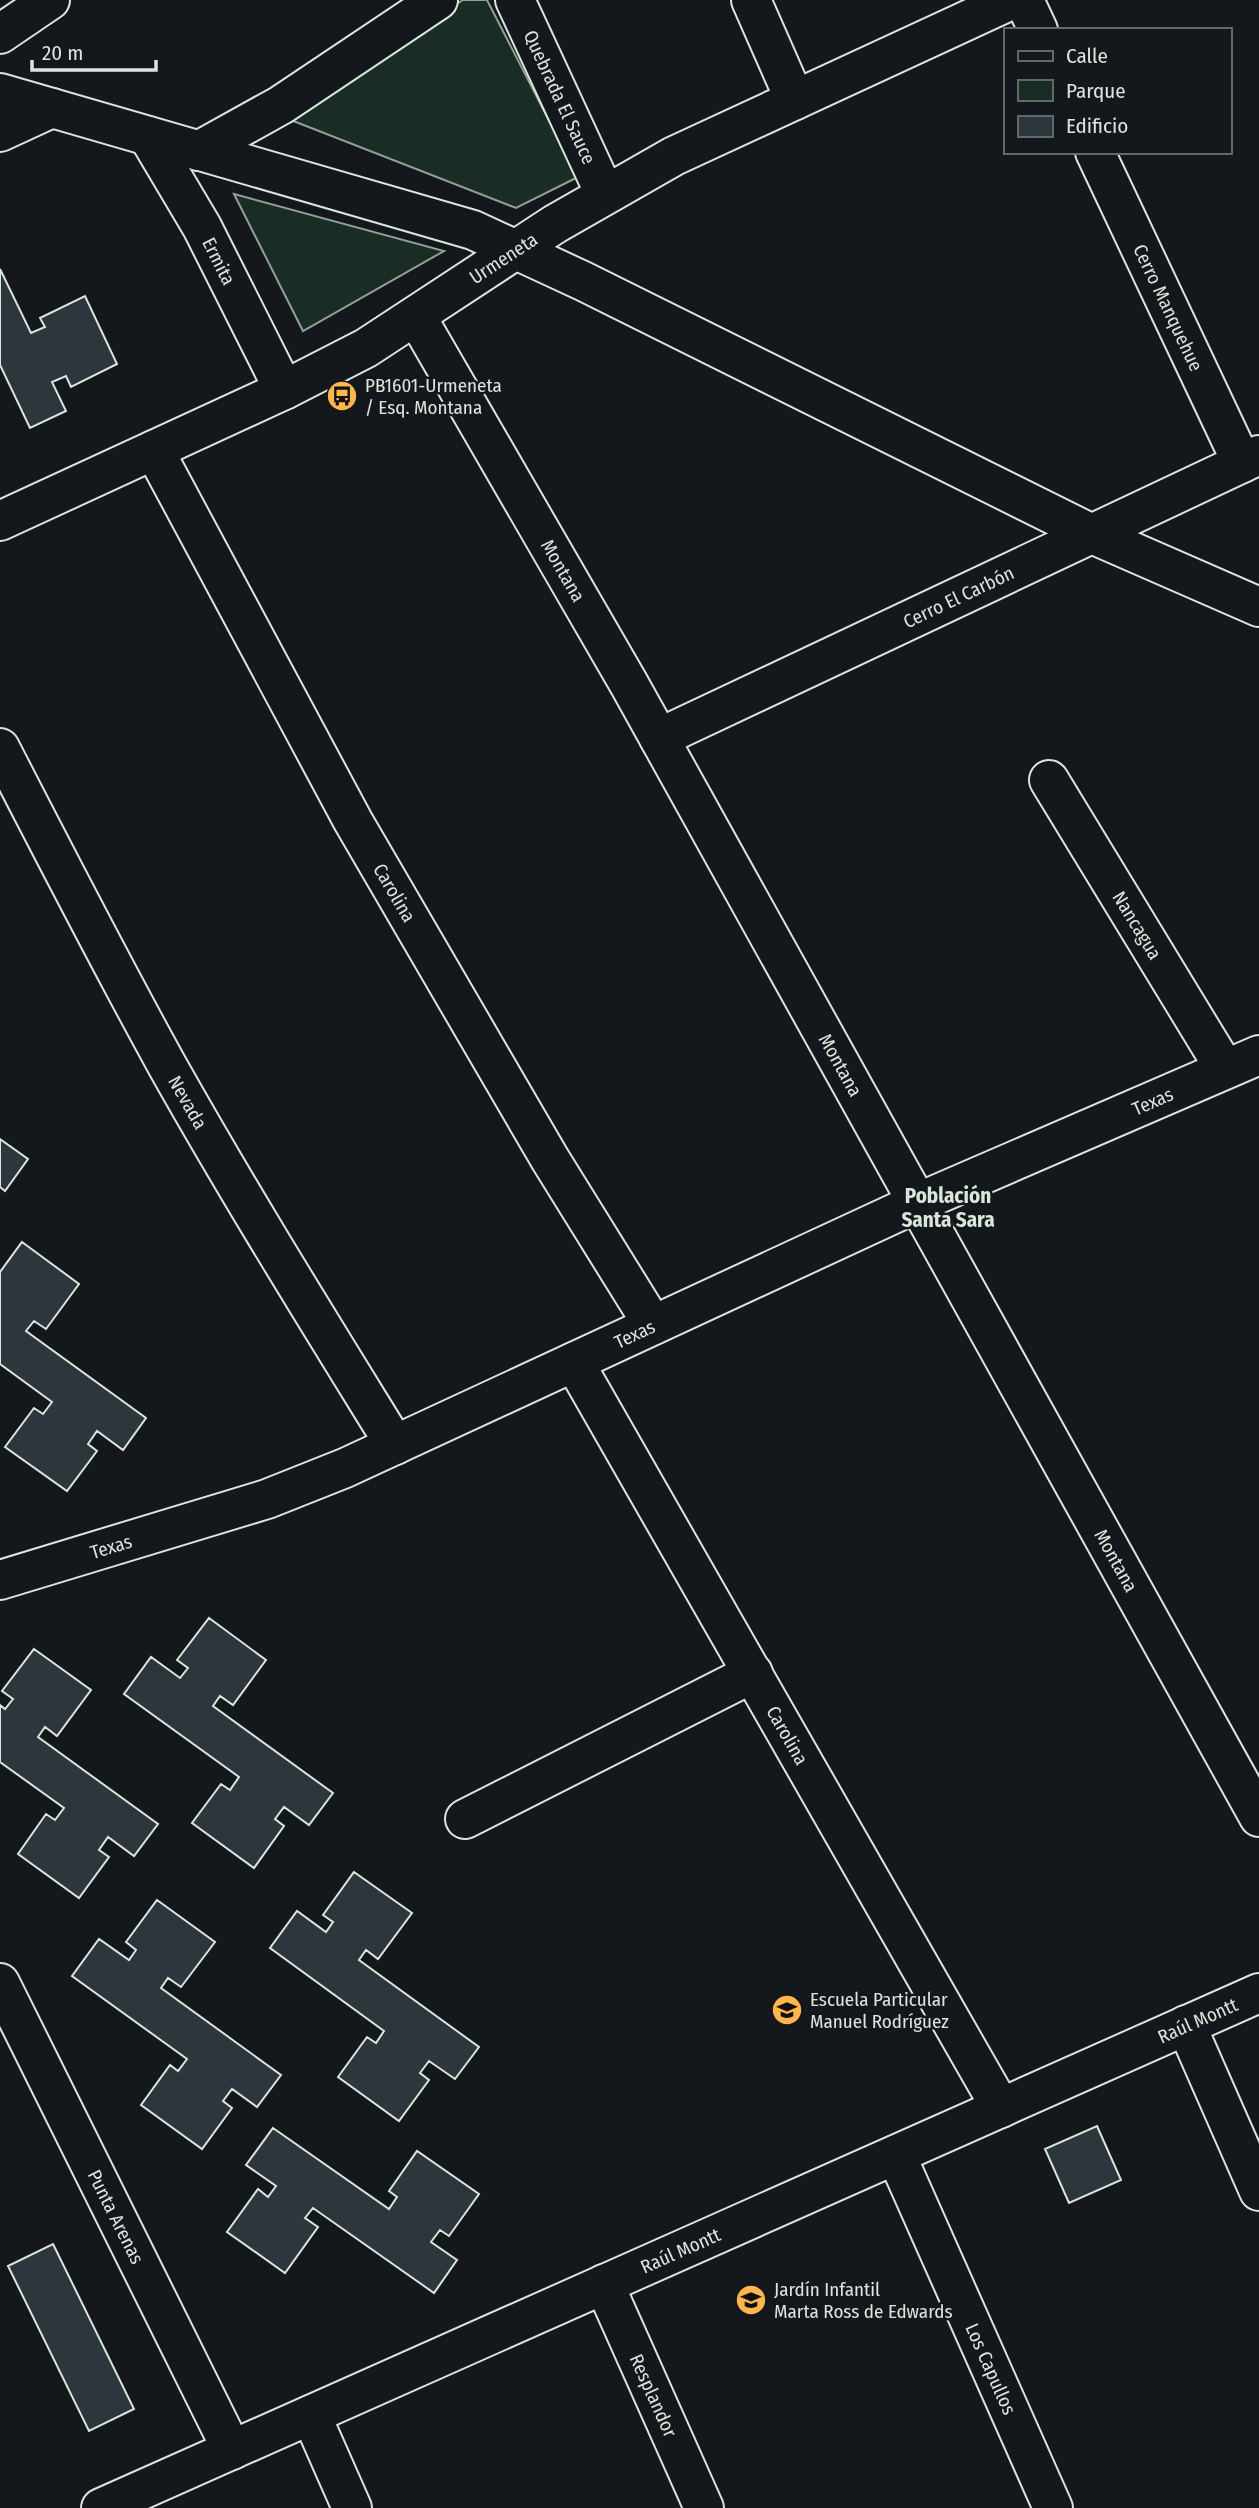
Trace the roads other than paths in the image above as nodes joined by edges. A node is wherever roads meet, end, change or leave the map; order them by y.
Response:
1 (50, 0) edge
2 (438, 0) edge
3 (515, 0) edge
4 (751, 0) edge
5 (1004, 2) edge
6 (1036, 28) edge
7 (0, 34) edge
8 (0, 93) edge
9 (795, 100) junction
10 (52, 108) junction
11 (0, 132) edge
12 (148, 136) junction
13 (198, 151) junction
14 (1096, 154) edge
15 (606, 194) junction
16 (517, 249) junction
17 (416, 316) junction
18 (284, 390) junction
19 (154, 450) junction
20 (1250, 459) edge
21 (0, 521) edge
22 (1093, 534) junction
23 (1259, 607) edge
24 (659, 738) junction
25 (0, 748) edge
26 (1049, 780) dead end
27 (1242, 1062) edge
28 (917, 1203) junction
29 (653, 1325) junction
30 (574, 1362) junction
31 (395, 1445) junction
32 (0, 1580) edge
33 (753, 1672) junction
34 (1259, 1817) edge
35 (465, 1819) dead end
36 (0, 1983) edge
37 (1259, 1993) edge
38 (1186, 2025) junction
39 (1001, 2108) junction
40 (896, 2155) junction
41 (1259, 2191) edge
42 (604, 2284) junction
43 (311, 2415) junction
44 (232, 2449) junction
45 (101, 2508) edge
46 (352, 2508) edge
47 (704, 2508) edge
48 (1053, 2508) edge

1 - 7 street
2 - 13 street
3 - 15 street, Quebrada El Sauce
4 - 9 street
5 - 6 street
5 - 9 street, Urmeneta
8 - 10 street
9 - 15 street, Urmeneta
10 - 11 street
10 - 12 street
12 - 13 street
12 - 18 street, Ermita
13 - 16 street
14 - 20 street, Cerro Manquehue
15 - 16 street, Urmeneta
16 - 17 street, Urmeneta
16 - 22 street
17 - 18 street, Urmeneta
17 - 24 street, Montana
18 - 19 street, Urmeneta
19 - 21 street, Urmeneta
19 - 29 street, Carolina
20 - 22 street, Cerro El Carbón
22 - 23 street
22 - 24 street, Cerro El Carbón
24 - 28 street, Montana
25 - 31 street, Nevada
26 - 27 street, Nancagua
27 - 28 street, Texas
28 - 29 street, Texas
28 - 34 street, Montana
29 - 30 street, Texas
30 - 31 street, Texas
30 - 33 street, Carolina
31 - 32 street, Texas
33 - 35 street
33 - 39 street, Carolina
36 - 44 street, Punta Arenas
37 - 38 street, Raúl Montt
38 - 39 street, Raúl Montt
38 - 41 street
39 - 40 street, Raúl Montt
40 - 42 street, Raúl Montt
40 - 48 street, Los Capullos
42 - 43 street, Raúl Montt
42 - 47 street, Resplandor
43 - 44 street, Raúl Montt
43 - 46 street
44 - 45 street, Raúl Montt

